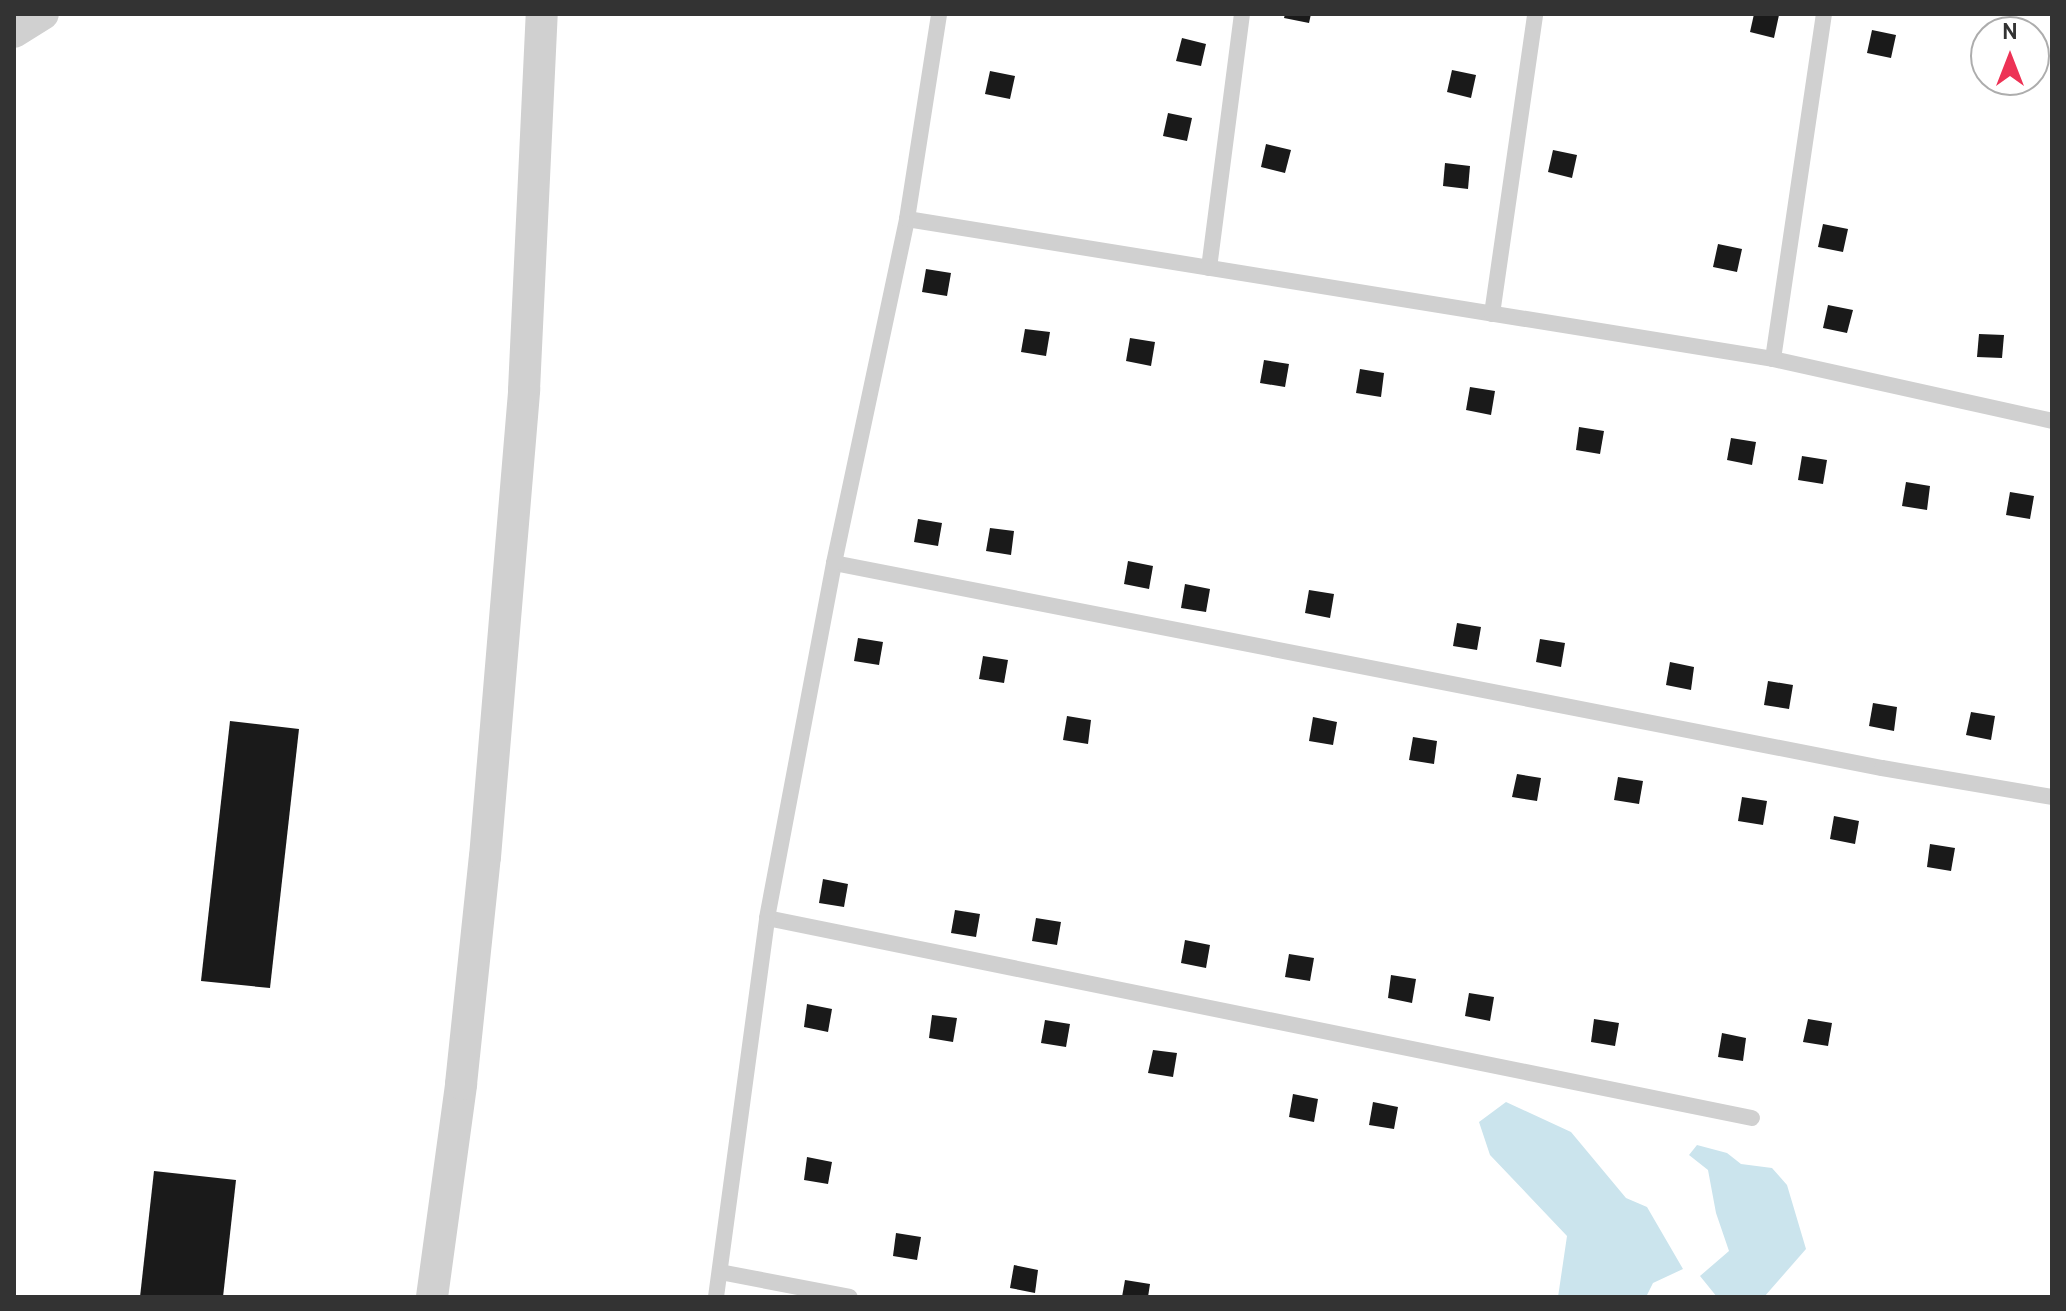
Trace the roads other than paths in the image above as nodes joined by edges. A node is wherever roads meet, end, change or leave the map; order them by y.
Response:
1 (43, 14) edge
2 (542, 14) edge
3 (939, 14) edge
4 (1242, 14) edge
5 (1535, 14) edge
6 (1824, 14) edge
7 (14, 32) edge
8 (907, 219) junction
9 (1209, 268) junction
10 (1492, 314) junction
11 (1773, 359) junction
12 (2052, 421) edge
13 (834, 563) junction
14 (2052, 797) edge
15 (767, 918) junction
16 (1752, 1118) dead end
17 (720, 1272) junction
18 (432, 1297) edge
19 (716, 1297) edge
20 (850, 1297) edge

1 - 7 street
2 - 18 street
3 - 8 lane
4 - 9 lane
5 - 10 lane
6 - 11 lane
8 - 9 lane
8 - 13 lane
9 - 10 lane
10 - 11 lane
11 - 12 lane
13 - 14 lane
13 - 15 lane
15 - 16 lane
15 - 17 lane
17 - 19 lane
17 - 20 lane

